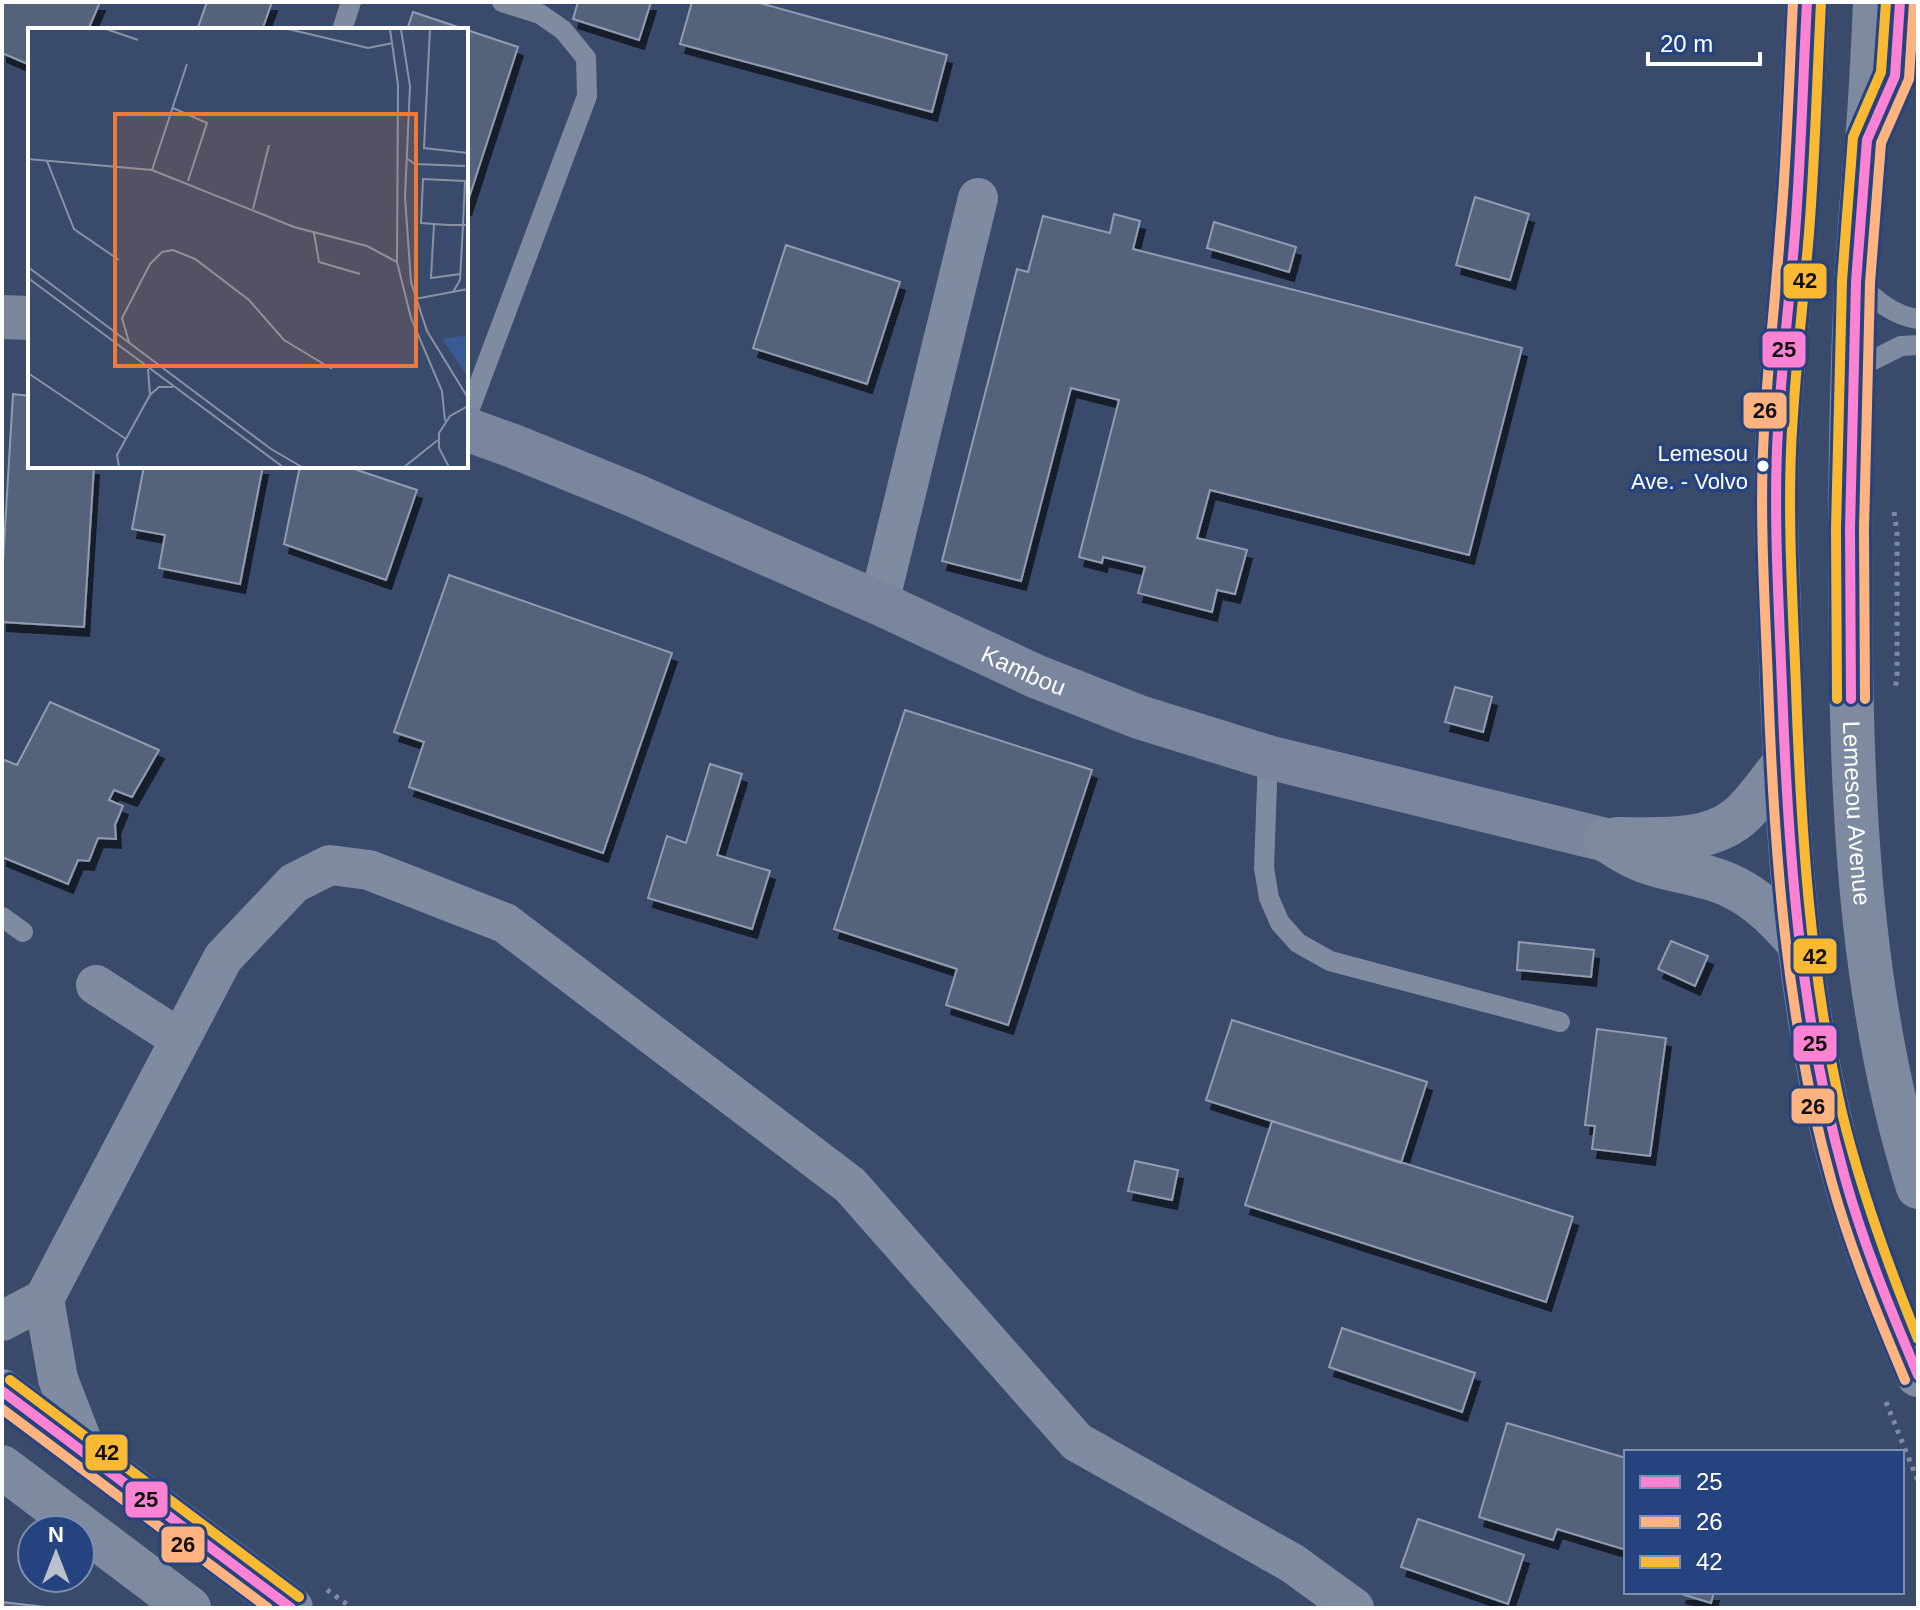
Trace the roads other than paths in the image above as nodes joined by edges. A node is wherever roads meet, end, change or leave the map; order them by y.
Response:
1 (351, 2) edge
2 (502, 2) edge
3 (1807, 2) edge
4 (1875, 2) edge
5 (1900, 2) edge
6 (343, 28) edge
7 (1867, 140) junction
8 (978, 198) dead end
9 (1856, 282) junction
10 (2, 317) edge
11 (28, 318) edge
12 (1918, 319) edge
13 (1918, 345) edge
14 (1853, 370) junction
15 (468, 414) edge
16 (468, 430) edge
17 (879, 603) junction
18 (1268, 757) junction
19 (1784, 764) junction
20 (1606, 840) junction
21 (2, 917) edge
22 (23, 932) dead end
23 (1799, 943) junction
24 (96, 985) dead end
25 (1560, 1022) dead end
26 (180, 1039) junction
27 (1917, 1182) edge
28 (44, 1299) junction
29 (2, 1321) edge
30 (1918, 1375) edge
31 (2, 1391) edge
32 (87, 1454) junction
33 (2, 1467) edge
34 (189, 1608) edge
35 (291, 1608) edge
36 (1354, 1608) edge

1 - 6 lane
2 - 15 lane
3 - 19 main road
4 - 7 main road, Lemesou Avenue
5 - 7 lane
7 - 9 main road, Lemesou Avenue
8 - 17 street
9 - 12 lane
9 - 14 main road, Lemesou Avenue
10 - 11 street
13 - 14 lane
14 - 27 main road, Lemesou Avenue
16 - 17 street, Kambou
17 - 18 street, Kambou
18 - 20 street, Kambou
18 - 25 lane
19 - 20 main road
19 - 23 main road
20 - 23 main road
21 - 22 lane
23 - 30 main road
24 - 26 street
26 - 28 street
26 - 36 street
28 - 29 street
28 - 32 street
31 - 32 main road
32 - 35 main road
33 - 34 main road

